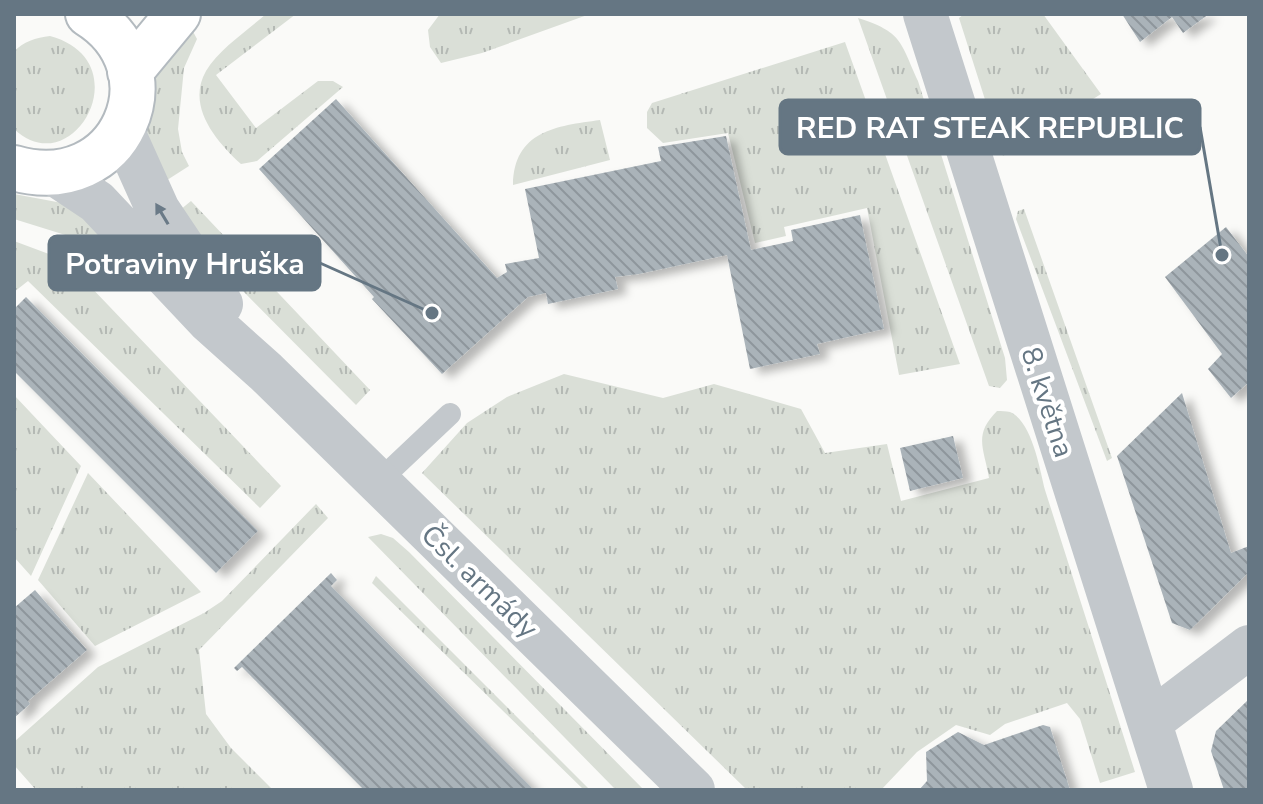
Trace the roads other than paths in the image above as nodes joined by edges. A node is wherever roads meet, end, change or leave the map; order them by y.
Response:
1 (88, 14) edge
2 (178, 14) edge
3 (925, 14) edge
4 (130, 72) junction
5 (122, 130) junction
6 (34, 171) edge
7 (266, 372) junction
8 (450, 414) dead end
9 (378, 482) junction
10 (1249, 647) edge
11 (1150, 722) junction
12 (693, 790) edge
13 (1171, 790) edge

1 - 4 main road
2 - 4 main road
3 - 11 street, 8. května
4 - 5 main road
5 - 6 main road
7 -> 5 street, Čsl. armády
6 - 7 street, Čsl. armády
7 - 9 street, Čsl. armády
8 - 9 lane
9 - 12 street, Čsl. armády
10 - 11 street
11 - 13 street, 8. května

